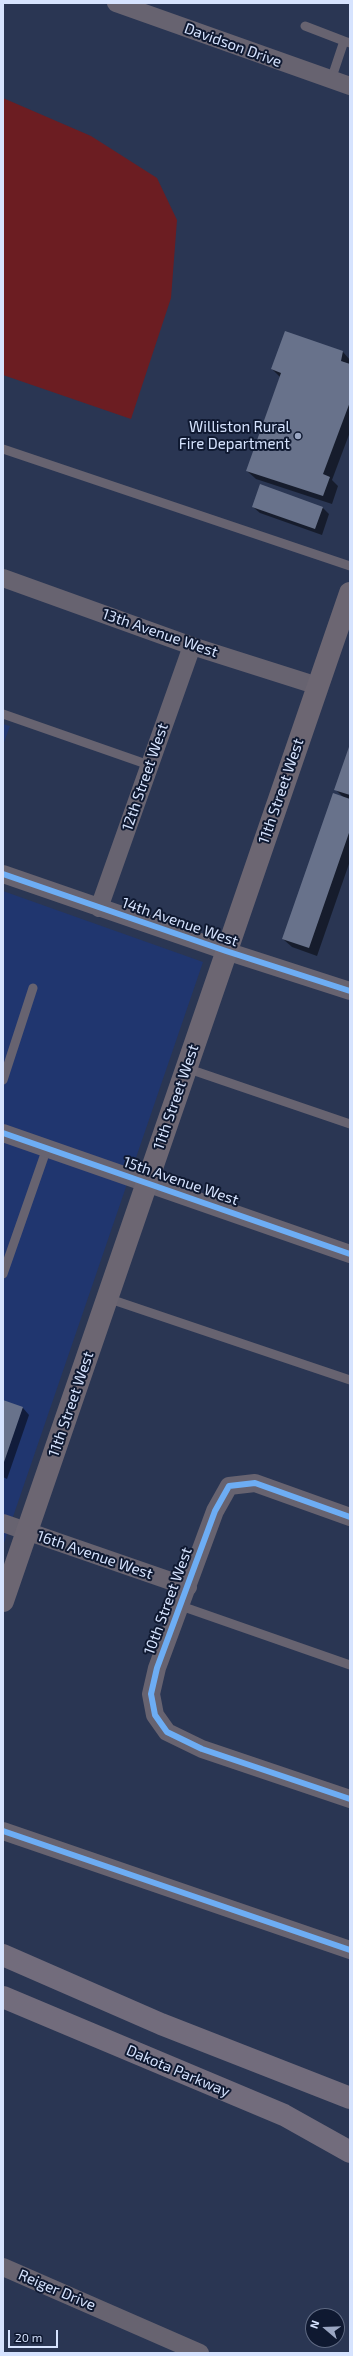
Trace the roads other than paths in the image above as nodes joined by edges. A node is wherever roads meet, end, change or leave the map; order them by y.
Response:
1 (116, 3) edge
2 (305, 26) dead end
3 (347, 42) edge
4 (332, 80) junction
5 (350, 86) edge
6 (3, 449) edge
7 (350, 566) edge
8 (3, 578) edge
9 (349, 597) edge
10 (192, 646) junction
11 (318, 686) junction
12 (3, 714) edge
13 (149, 765) junction
14 (3, 874) edge
15 (99, 908) junction
16 (226, 951) junction
17 (33, 988) dead end
18 (350, 991) edge
19 (186, 1068) junction
20 (3, 1080) edge
21 (350, 1124) edge
22 (3, 1133) edge
23 (47, 1148) junction
24 (146, 1183) junction
25 (350, 1254) edge
26 (3, 1274) edge
27 (107, 1298) junction
28 (350, 1380) edge
29 (350, 1517) edge
30 (3, 1523) edge
31 (27, 1532) junction
32 (188, 1587) junction
33 (3, 1601) edge
34 (181, 1606) junction
35 (350, 1664) edge
36 (350, 1799) edge
37 (3, 1831) edge
38 (350, 1950) edge
39 (3, 1955) edge
40 (3, 1997) edge
41 (350, 2098) edge
42 (350, 2152) edge
43 (3, 2267) edge
44 (200, 2353) edge

1 - 4 street, Davidson Drive
2 - 3 lane
3 - 4 lane
4 - 5 street, Davidson Drive
6 - 7 lane
8 - 10 street, 13th Avenue West
9 - 11 main road, 11th Street West
10 - 11 street, 13th Avenue West
10 - 13 street, 12th Street West
11 - 16 main road, 11th Street West
12 - 13 lane
13 - 15 street, 12th Street West
14 - 15 street, 14th Avenue West
15 - 16 street, 14th Avenue West
16 - 18 street, 14th Avenue West
16 - 19 main road, 11th Street West
17 - 20 lane
19 - 21 lane
19 - 24 main road, 11th Street West
22 - 23 street, 15th Avenue West
23 - 24 street, 15th Avenue West
23 - 26 lane
24 - 25 street, 15th Avenue West
24 - 27 main road, 11th Street West
27 - 28 lane
27 - 31 main road, 11th Street West
29 - 32 street, 10th Street West
30 - 31 street, 16th Avenue West
31 - 32 street, 16th Avenue West
31 - 33 main road, 11th Street West
32 - 34 street, 10th Street West
34 - 35 lane
34 - 36 street, 10th Street West
37 - 38 street
39 - 41 highway
40 - 42 highway, Dakota Parkway
43 - 44 street, Reiger Drive

